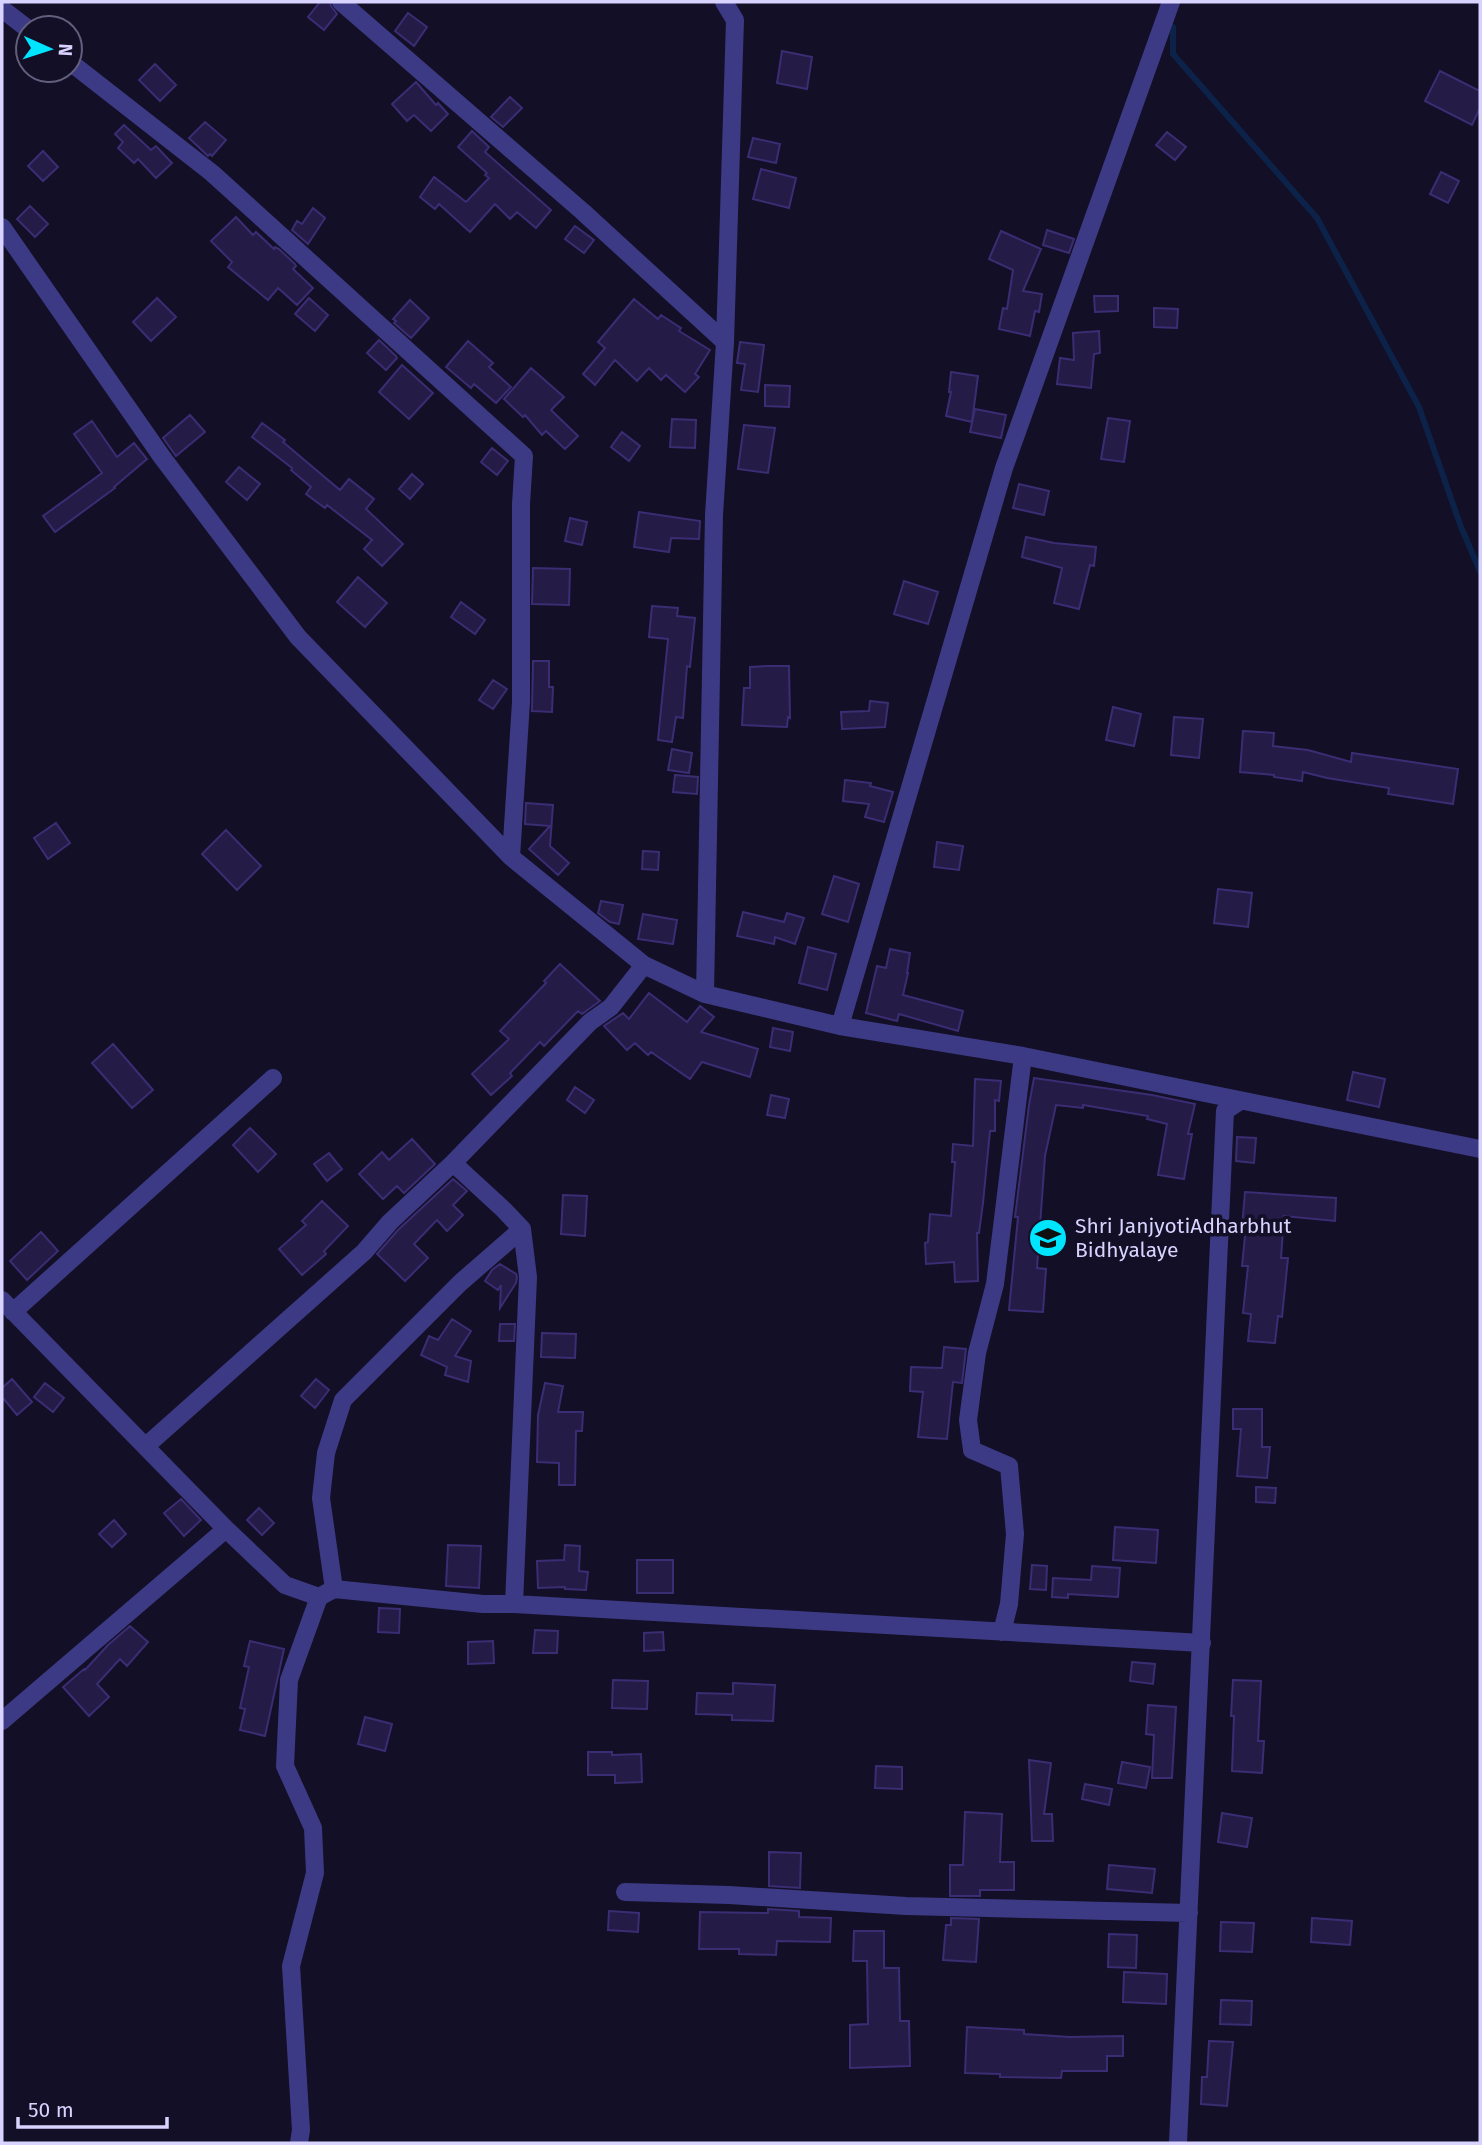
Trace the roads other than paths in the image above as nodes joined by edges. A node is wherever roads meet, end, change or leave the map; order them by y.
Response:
1 (341, 2) edge
2 (724, 2) edge
3 (1171, 2) edge
4 (84, 73) edge
5 (2, 228) edge
6 (725, 342) junction
7 (511, 857) junction
8 (644, 965) junction
9 (705, 994) junction
10 (840, 1026) junction
11 (1023, 1056) junction
12 (273, 1078) dead end
13 (1240, 1101) junction
14 (1480, 1149) edge
15 (453, 1163) junction
16 (522, 1229) junction
17 (7, 1306) edge
18 (146, 1446) junction
19 (226, 1529) junction
20 (326, 1593) junction
21 (514, 1604) junction
22 (1002, 1632) junction
23 (1202, 1643) junction
24 (2, 1721) edge
25 (625, 1892) dead end
26 (1189, 1913) junction
27 (299, 2143) edge
28 (1178, 2143) edge

1 - 6 street
2 - 6 street
3 - 10 street
4 - 7 street
5 - 7 street
6 - 9 street
7 - 8 street
8 - 9 street
8 - 15 street
9 - 10 street
10 - 11 street
11 - 13 street
11 - 22 street
12 - 17 street
13 - 14 street
13 - 23 street
15 - 16 street
15 - 18 street
16 - 20 street
16 - 21 street
17 - 18 street
18 - 19 street
19 - 20 street
19 - 24 street
20 - 21 street
20 - 27 street
21 - 22 street
22 - 23 street
23 - 26 street
25 - 26 street
26 - 28 street

